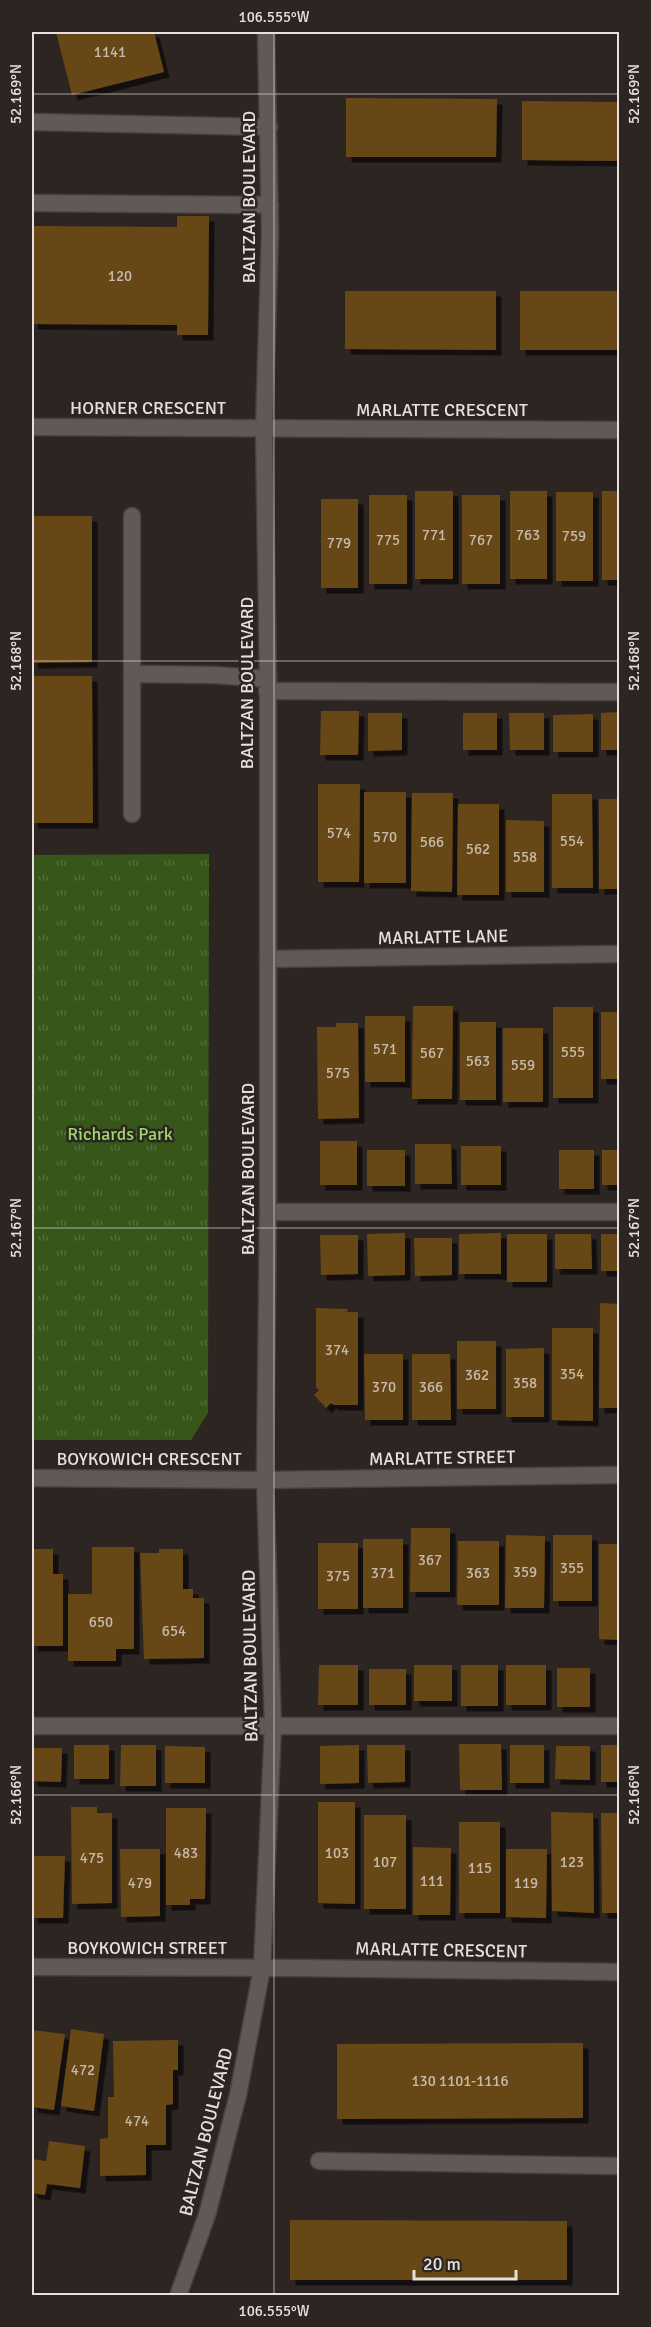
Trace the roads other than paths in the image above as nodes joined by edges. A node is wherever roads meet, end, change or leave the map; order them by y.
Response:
1 (266, 32) edge
2 (32, 122) edge
3 (269, 127) junction
4 (32, 203) edge
5 (270, 205) junction
6 (32, 427) edge
7 (264, 429) junction
8 (620, 430) edge
9 (132, 516) dead end
10 (132, 674) junction
11 (268, 685) junction
12 (620, 692) edge
13 (132, 814) dead end
14 (620, 954) edge
15 (268, 959) junction
16 (268, 1212) junction
17 (620, 1212) edge
18 (620, 1475) edge
19 (32, 1478) edge
20 (265, 1480) junction
21 (32, 1726) edge
22 (273, 1726) junction
23 (620, 1726) edge
24 (32, 1967) edge
25 (262, 1968) junction
26 (620, 1972) edge
27 (319, 2161) dead end
28 (620, 2166) edge
29 (178, 2295) edge

1 - 3 street, BALTZAN BOULEVARD
2 - 3 street
3 - 5 street, BALTZAN BOULEVARD
4 - 5 street
5 - 7 street, BALTZAN BOULEVARD
6 - 7 street, HORNER CRESCENT
7 - 8 street, MARLATTE CRESCENT
7 - 11 street, BALTZAN BOULEVARD
9 - 10 street
10 - 11 street
10 - 13 street
11 - 12 street
11 - 15 street, BALTZAN BOULEVARD
14 - 15 street, MARLATTE LANE
15 - 16 street, BALTZAN BOULEVARD
16 - 17 street
16 - 20 street, BALTZAN BOULEVARD
18 - 20 street, MARLATTE STREET
19 - 20 street, BOYKOWICH CRESCENT
20 - 22 street, BALTZAN BOULEVARD
21 - 22 street
22 - 23 street
22 - 25 street, BALTZAN BOULEVARD
24 - 25 street, BOYKOWICH STREET
25 - 26 street, MARLATTE CRESCENT
25 - 29 street, BALTZAN BOULEVARD
27 - 28 street

